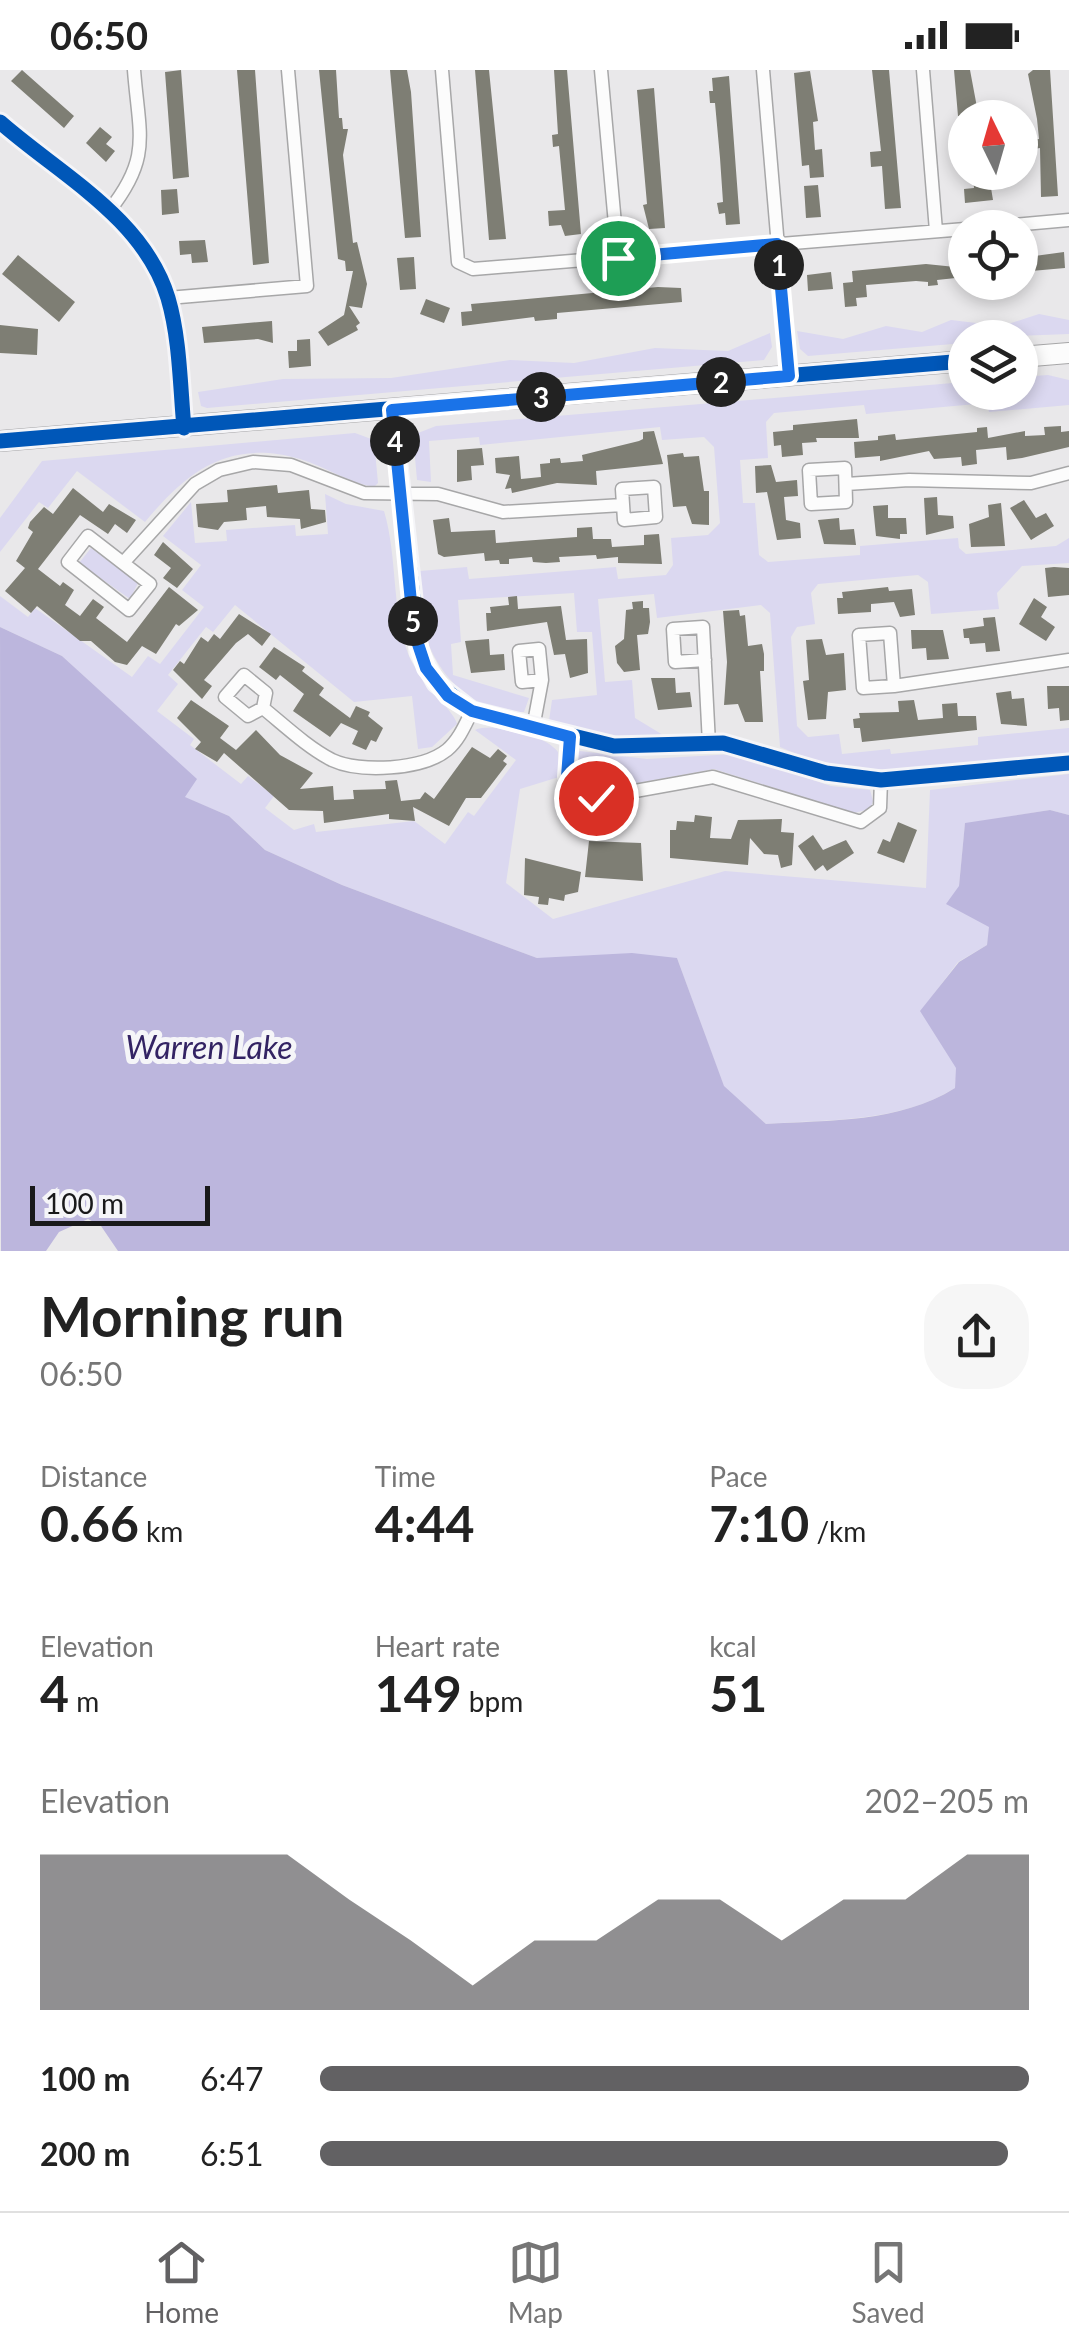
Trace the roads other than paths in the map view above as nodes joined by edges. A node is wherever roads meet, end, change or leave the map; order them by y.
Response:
1 (134, 70) edge
2 (288, 70) edge
3 (442, 70) edge
4 (601, 70) edge
5 (763, 70) edge
6 (923, 70) edge
7 (0, 122) edge
8 (108, 210) junction
9 (1069, 220) edge
10 (1038, 223) edge
11 (948, 230) edge
12 (936, 231) junction
13 (777, 244) junction
14 (618, 258) junction
15 (168, 298) junction
16 (1069, 352) edge
17 (1038, 355) edge
18 (948, 363) edge
19 (789, 376) junction
20 (392, 410) junction
21 (184, 428) junction
22 (0, 440) edge
23 (1069, 474) edge
24 (846, 484) dead end
25 (401, 495) junction
26 (623, 505) dead end
27 (123, 563) junction
28 (705, 660) dead end
29 (1069, 660) edge
30 (542, 680) dead end
31 (894, 686) junction
32 (263, 708) dead end
33 (472, 711) junction
34 (533, 728) junction
35 (570, 737) junction
36 (709, 744) junction
37 (1069, 764) edge
38 (881, 780) junction

1 - 8 street
2 - 15 street
3 - 14 street
4 - 14 street
5 - 13 street
6 - 12 street
7 - 8 street
8 - 15 street
9 - 10 street
11 - 12 street
12 - 13 street
13 - 14 street
13 - 19 street
15 - 21 street
16 - 17 main road
18 - 19 main road
19 - 20 main road
20 - 21 main road
20 - 25 street
21 - 22 main road
23 - 24 street
25 - 26 street
25 - 27 street
25 - 33 street
27 - 27 street
28 - 36 street
29 - 31 street
30 - 34 street
31 - 31 street
32 - 33 street
33 - 34 street
34 - 35 street
35 - 36 street
35 - 38 street
36 - 38 street
37 - 38 street

